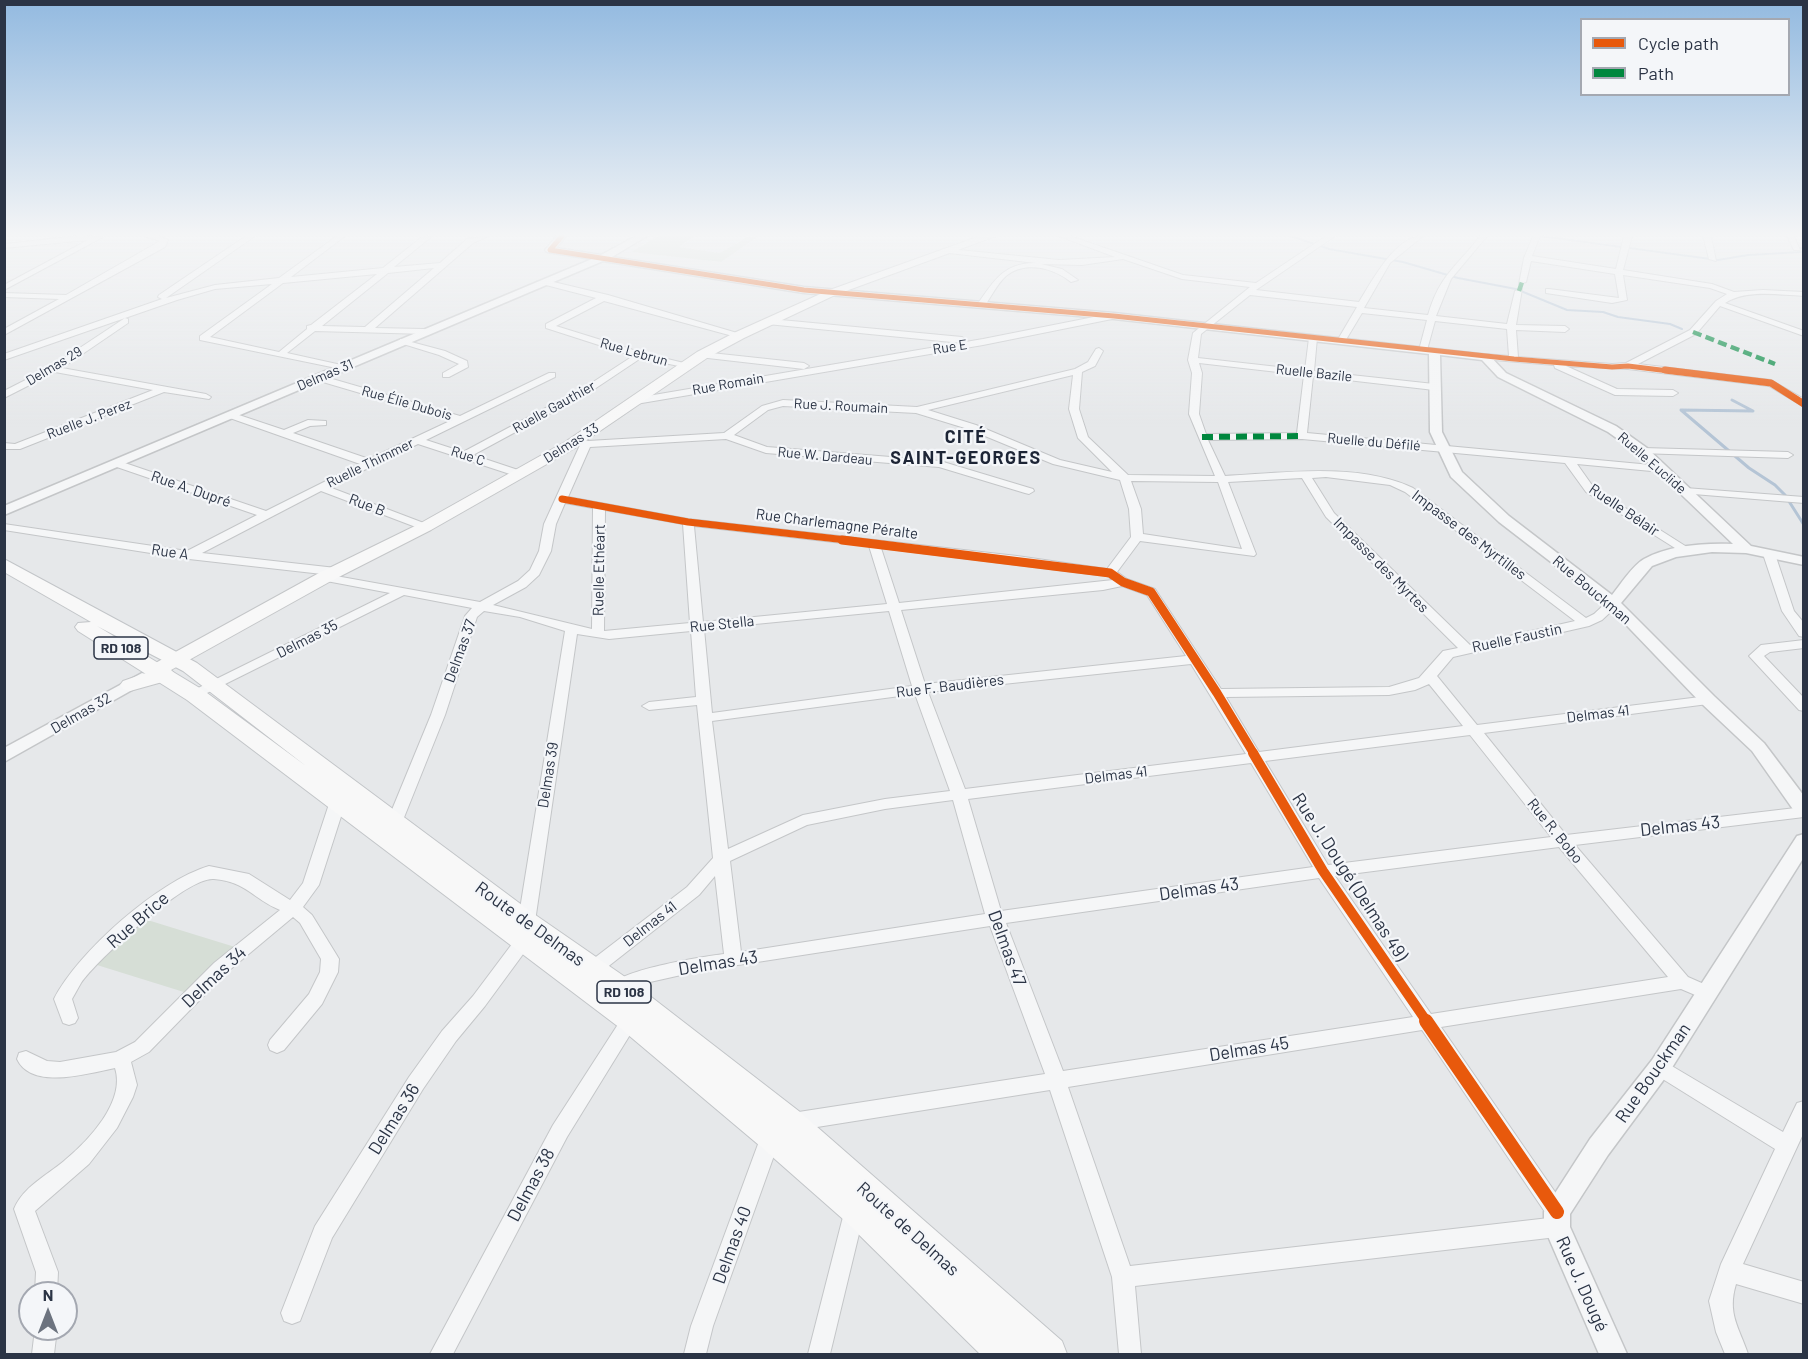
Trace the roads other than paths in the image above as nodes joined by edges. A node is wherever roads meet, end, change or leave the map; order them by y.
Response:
1 (62, 299) edge
2 (157, 299) edge
3 (170, 299) edge
4 (256, 299) edge
5 (347, 299) edge
6 (402, 299) edge
7 (503, 299) edge
8 (600, 299) edge
9 (614, 299) edge
10 (816, 299) edge
11 (917, 299) edge
12 (985, 299) edge
13 (1238, 299) edge
14 (1303, 299) edge
15 (1365, 299) edge
16 (1438, 299) edge
17 (1518, 299) edge
18 (1602, 299) edge
19 (1622, 299) edge
20 (1725, 299) edge
21 (1719, 303) junction
22 (981, 305) junction
23 (1360, 307) junction
24 (140, 311) junction
25 (1114, 316) junction
26 (1433, 317) junction
27 (770, 322) junction
28 (1204, 326) junction
29 (1511, 327) junction
30 (310, 328) junction
31 (368, 329) junction
32 (1565, 329) dead end
33 (424, 332) junction
34 (4, 333) edge
35 (1803, 334) edge
36 (740, 335) junction
37 (1313, 338) junction
38 (403, 341) junction
39 (1341, 341) junction
40 (982, 342) junction
41 (1429, 350) junction
42 (1100, 351) dead end
43 (280, 355) junction
44 (640, 355) junction
45 (702, 355) junction
46 (4, 357) edge
47 (1485, 357) junction
48 (1514, 359) junction
49 (1193, 360) junction
50 (1551, 363) junction
51 (685, 366) junction
52 (1628, 366) junction
53 (343, 368) junction
54 (821, 368) junction
55 (54, 369) junction
56 (1078, 371) junction
57 (1311, 373) junction
58 (446, 375) dead end
59 (552, 375) dead end
60 (319, 378) junction
61 (1434, 387) junction
62 (165, 389) junction
63 (1673, 393) dead end
64 (4, 395) edge
65 (206, 397) dead end
66 (636, 401) junction
67 (1803, 404) edge
68 (916, 410) junction
69 (230, 415) junction
70 (460, 419) junction
71 (322, 423) dead end
72 (284, 434) junction
73 (727, 436) junction
74 (1302, 436) junction
75 (1202, 437) junction
76 (416, 440) junction
77 (583, 442) junction
78 (8, 447) edge
79 (1444, 448) junction
80 (1642, 451) junction
81 (465, 455) junction
82 (1788, 455) dead end
83 (1569, 461) junction
84 (115, 463) junction
85 (369, 463) junction
86 (1662, 469) junction
87 (520, 474) junction
88 (1305, 475) junction
89 (1125, 478) junction
90 (1220, 479) junction
91 (320, 487) junction
92 (1029, 491) dead end
93 (1685, 491) junction
94 (562, 499) junction
95 (1801, 500) edge
96 (599, 507) junction
97 (4, 511) edge
98 (268, 514) junction
99 (688, 522) junction
100 (420, 525) junction
101 (4, 527) edge
102 (1137, 537) junction
103 (873, 544) junction
104 (1746, 549) junction
105 (1686, 551) junction
106 (1769, 554) junction
107 (189, 555) junction
108 (1803, 561) edge
109 (4, 564) edge
110 (1110, 573) junction
111 (330, 575) junction
112 (4, 579) edge
113 (1123, 582) junction
114 (401, 592) junction
115 (1613, 603) junction
116 (482, 606) junction
117 (892, 606) junction
118 (1585, 623) junction
119 (697, 627) junction
120 (572, 628) junction
121 (1803, 633) edge
122 (598, 634) junction
123 (1803, 644) edge
124 (1465, 648) junction
125 (1196, 659) junction
126 (167, 667) junction
127 (1431, 677) junction
128 (130, 685) joint
129 (920, 689) junction
130 (204, 691) junction
131 (1217, 693) junction
132 (704, 700) junction
133 (1708, 700) junction
134 (649, 706) dead end
135 (1803, 707) edge
136 (705, 718) junction
137 (1473, 730) junction
138 (4, 756) edge
139 (1255, 758) junction
140 (959, 794) junction
141 (338, 801) junction
142 (1803, 811) edge
143 (385, 825) junction
144 (1562, 840) junction
145 (1803, 841) edge
146 (722, 858) junction
147 (1323, 871) junction
148 (293, 908) junction
149 (995, 918) junction
150 (524, 931) junction
151 (733, 960) junction
152 (1682, 982) junction
153 (597, 984) junction
154 (1707, 993) junction
155 (69, 1018) dead end
156 (630, 1020) junction
157 (1426, 1021) junction
158 (277, 1045) dead end
159 (26, 1059) dead end
160 (120, 1059) junction
161 (1660, 1067) junction
162 (1056, 1079) junction
163 (1803, 1109) edge
164 (780, 1129) junction
165 (1788, 1146) junction
166 (855, 1209) junction
167 (1557, 1220) junction
168 (1729, 1271) junction
169 (1123, 1277) junction
170 (47, 1281) edge
171 (1803, 1293) edge
172 (292, 1313) dead end
173 (441, 1354) edge
174 (695, 1354) edge
175 (819, 1354) edge
176 (1005, 1354) edge
177 (1049, 1354) edge
178 (1130, 1354) edge
179 (1613, 1354) edge
180 (1737, 1354) edge

1 - 34 street
2 - 24 street, Delmas 29
3 - 24 street
4 - 43 street
5 - 30 street
6 - 31 street
7 - 33 street, Delmas 31
8 - 44 street, Rue Lebrun
9 - 36 street
10 - 27 main road, Delmas 33
11 - 22 street
12 - 22 street
13 - 28 street
14 - 23 street
15 - 23 street
16 - 26 street, Rue Bouckman
17 - 29 street
18 - 19 street
20 - 21 street
21 - 35 street
21 - 52 street
22 - 25 street
23 - 26 street
23 - 39 street
24 - 46 street
24 - 55 street, Delmas 29
25 - 28 street
25 - 40 street, Rue E
26 - 29 street
26 - 41 street, Rue Bouckman
27 - 36 main road, Delmas 33
27 - 40 street
28 - 37 street
28 - 49 street
29 - 32 street
29 - 48 street
30 - 31 street
30 - 43 street
31 - 33 street
33 - 38 street, Delmas 31
36 - 45 main road, Delmas 33
37 - 39 street
37 - 57 street
38 - 53 street, Delmas 31
38 - 58 street
39 - 41 street
40 - 54 street, Rue E
41 - 47 street
41 - 61 street, Rue Bouckman
42 - 56 street, Rue J. Roumain
43 - 53 street
44 - 51 street, Rue Lebrun
44 - 81 street, Ruelle Gauthier
45 - 51 main road, Delmas 33
45 - 54 street
47 - 48 street
47 - 80 street, Ruelle Euclide
48 - 50 street
49 - 57 street, Ruelle Bazile
49 - 75 street
50 - 52 street
50 - 63 street
51 - 66 main road, Delmas 33
52 - 67 street
53 - 60 street, Delmas 31
54 - 66 street, Rue Romain
55 - 62 street
55 - 64 street, Delmas 29
56 - 68 street, Rue J. Roumain
56 - 89 street
57 - 61 street, Ruelle Bazile
57 - 74 street
59 - 70 street, Ruelle Thimmer
60 - 69 street, Delmas 31
60 - 70 street, Rue Élie Dubois
61 - 79 street, Rue Bouckman
62 - 65 street
62 - 78 street, Ruelle J. Perez
66 - 77 main road, Delmas 33
68 - 73 street, Rue J. Roumain
68 - 89 street
69 - 72 street
69 - 84 street, Delmas 31
70 - 76 street, Ruelle Thimmer
71 - 72 street
72 - 85 street
73 - 77 street
73 - 92 street, Rue W. Dardeau
74 - 75 street, Ruelle du Défilé
74 - 79 street, Ruelle du Défilé
75 - 90 street
76 - 81 street, Rue C
76 - 85 street, Ruelle Thimmer
77 - 87 main road, Delmas 33
77 - 94 street, Delmas 37
79 - 83 street, Ruelle du Défilé
79 - 115 street, Rue Bouckman
80 - 82 street
80 - 86 street, Ruelle Euclide
81 - 87 street, Rue C
83 - 86 street, Ruelle du Défilé
83 - 105 street, Ruelle Bélair
84 - 97 street, Delmas 31
84 - 98 street, Rue A. Dupré
85 - 91 street, Ruelle Thimmer
86 - 93 street, Ruelle Euclide
87 - 100 main road, Delmas 33
88 - 90 street
88 - 118 street, Impasse des Myrtilles
88 - 124 street, Impasse des Myrtes
89 - 90 street
89 - 102 street
90 - 102 street
91 - 98 street, Ruelle Thimmer
91 - 100 street, Rue B
93 - 95 street
93 - 104 street, Ruelle Euclide
94 - 96 street, Rue Charlemagne Péralte
94 - 116 street, Delmas 37
96 - 99 street, Rue Charlemagne Péralte
96 - 122 street, Ruelle Ethéart
98 - 107 street, Ruelle Thimmer
99 - 103 street, Rue Charlemagne Péralte
99 - 119 street
100 - 111 main road, Delmas 33
101 - 107 street, Rue A
102 - 110 street
103 - 110 street, Rue Charlemagne Péralte
103 - 117 street, Delmas 47
104 - 105 street, Ruelle Faustin
104 - 106 street, Ruelle Faustin
105 - 115 street, Ruelle Faustin
106 - 108 street, Ruelle Faustin
106 - 121 street
107 - 111 street, Rue A
109 - 126 main road, Route de Delmas / RD 108
110 - 113 street, Rue J. Dougé (Delmas 49)
111 - 114 street, Rue Stella
111 - 126 main road, Delmas 33
112 - 126 main road, Route de Delmas / RD 108
113 - 117 street, Rue Stella
113 - 125 street, Rue J. Dougé (Delmas 49)
114 - 116 street, Rue Stella
114 - 130 street, Delmas 35
115 - 118 street, Ruelle Faustin
115 - 133 street, Rue Bouckman
116 - 120 street, Rue Stella
116 - 143 street, Delmas 37
117 - 119 street, Rue Stella
117 - 129 street, Delmas 47
118 - 124 street, Ruelle Faustin
119 - 122 street, Rue Stella
119 - 132 street
120 - 122 street, Rue Stella
120 - 150 street, Delmas 39
123 - 135 street
124 - 127 street, Ruelle Faustin
125 - 129 street, Rue F. Baudières
125 - 131 street, Rue J. Dougé (Delmas 49)
126 - 128 main road
126 - 130 main road, Route de Delmas / RD 108
127 - 131 street, Ruelle Faustin
127 - 137 street, Rue R. Bobo
128 - 138 street, Delmas 32
129 - 136 street, Rue F. Baudières
129 - 140 street, Delmas 47
130 - 141 main road, Route de Delmas / RD 108
130 - 143 main road, Route de Delmas / RD 108
131 - 139 street, Rue J. Dougé (Delmas 49)
132 - 134 street
132 - 136 street
133 - 137 street, Delmas 41
133 - 142 street, Rue Bouckman
136 - 146 street
137 - 139 street, Delmas 41
137 - 144 street, Rue R. Bobo
139 - 140 street, Delmas 41
139 - 147 street, Rue J. Dougé (Delmas 49)
140 - 146 street, Delmas 41
140 - 149 street, Delmas 47
141 - 143 main road, Route de Delmas / RD 108
141 - 148 street, Delmas 34
142 - 144 street, Delmas 43
143 - 150 main road, Route de Delmas / RD 108
144 - 147 street, Delmas 43
144 - 152 street, Rue R. Bobo
145 - 154 street, Rue Bouckman
146 - 151 street
146 - 153 street, Delmas 41
147 - 149 street, Delmas 43
147 - 157 street, Rue J. Dougé (Delmas 49)
148 - 155 street, Rue Brice
148 - 158 street, Rue Brice
148 - 160 street, Delmas 34
149 - 151 street, Delmas 43
149 - 162 street, Delmas 47
150 - 153 main road, Route de Delmas / RD 108
150 - 172 street, Delmas 36
151 - 153 street, Delmas 43
152 - 154 street
152 - 157 street, Delmas 45
153 - 156 main road, Route de Delmas / RD 108
153 - 164 main road, Route de Delmas / RD 108
154 - 161 street, Rue Bouckman
156 - 164 main road, Route de Delmas / RD 108
156 - 173 street, Delmas 38
157 - 162 street, Delmas 45
157 - 167 street, Rue J. Dougé (Delmas 49)
159 - 160 street, Delmas 34
160 - 170 street
161 - 165 street
161 - 167 street, Rue Bouckman
162 - 164 street, Delmas 45
162 - 169 street, Delmas 47
163 - 165 street
164 - 166 main road, Route de Delmas / RD 108
164 - 174 street, Delmas 40
164 - 177 main road, Route de Delmas / RD 108
165 - 168 street
166 - 175 street
166 - 176 main road, Route de Delmas / RD 108
167 - 169 street
167 - 179 street, Rue J. Dougé
168 - 171 street
168 - 180 street
169 - 178 street, Delmas 47

